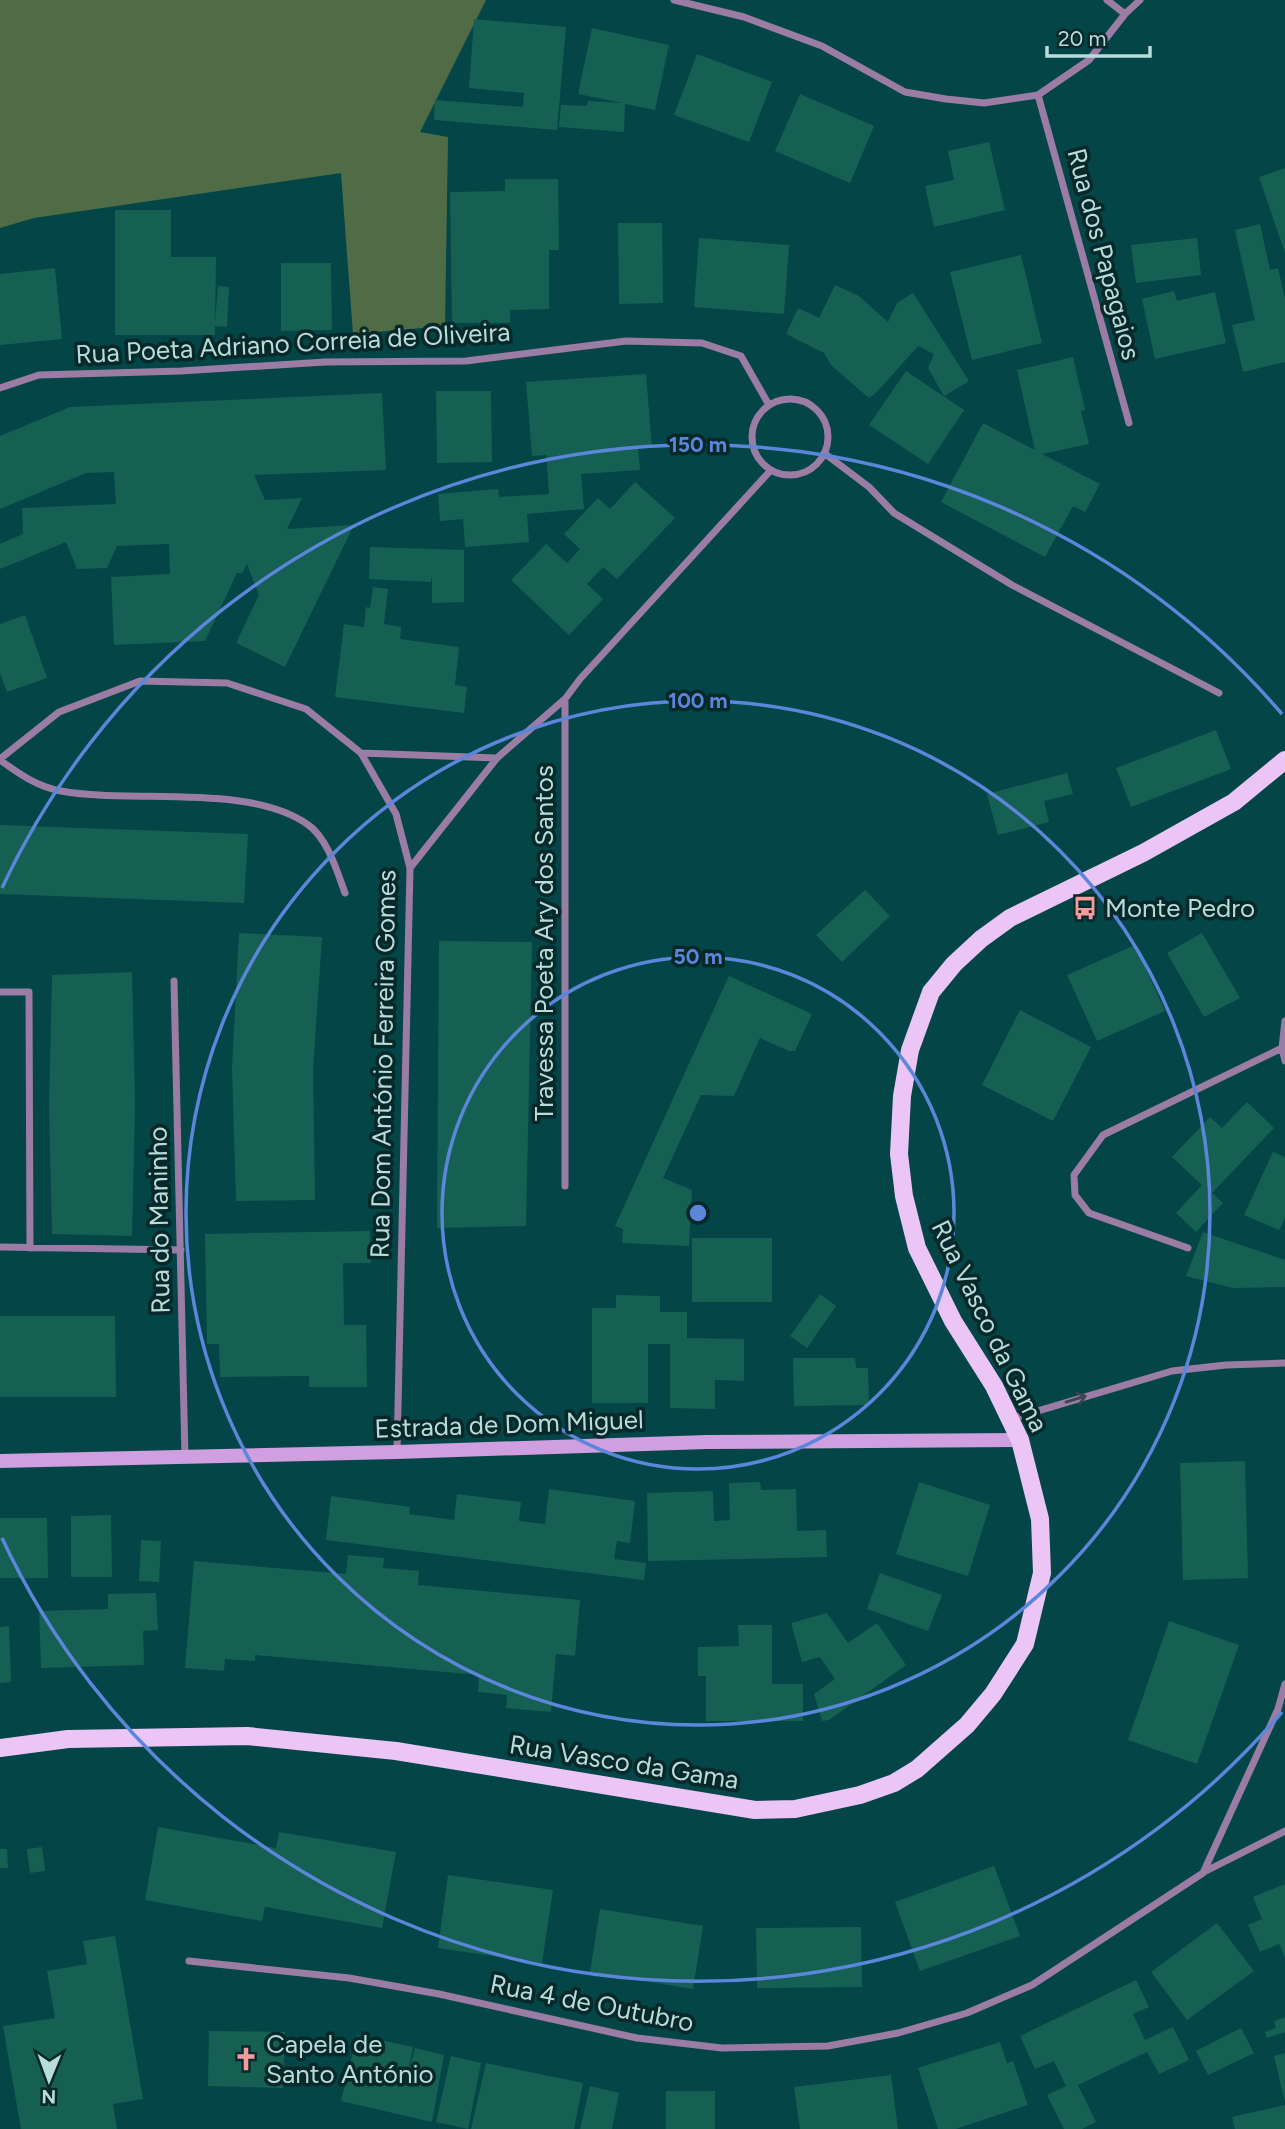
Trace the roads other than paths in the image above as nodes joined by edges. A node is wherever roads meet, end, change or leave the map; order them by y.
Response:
1 (674, 0) edge
2 (1107, 0) edge
3 (1140, 0) edge
4 (1125, 14) junction
5 (1038, 95) junction
6 (0, 388) edge
7 (769, 405) junction
8 (1129, 424) dead end
9 (824, 453) junction
10 (771, 470) junction
11 (1219, 693) dead end
12 (565, 699) junction
13 (361, 753) junction
14 (497, 758) junction
15 (0, 760) edge
16 (1285, 760) edge
17 (410, 868) junction
18 (345, 893) dead end
19 (174, 981) dead end
20 (0, 992) edge
21 (1285, 1021) edge
22 (1282, 1048) junction
23 (1285, 1061) edge
24 (565, 1186) dead end
25 (0, 1247) edge
26 (30, 1248) junction
27 (1188, 1248) dead end
28 (181, 1250) junction
29 (1285, 1363) edge
30 (1011, 1419) junction
31 (1020, 1440) junction
32 (397, 1452) junction
33 (185, 1457) junction
34 (0, 1461) edge
35 (1285, 1684) edge
36 (0, 1748) edge
37 (1285, 1831) edge
38 (1203, 1873) junction
39 (189, 1961) dead end

1 - 5 street
2 - 4 street
3 - 4 street
4 - 5 street
5 - 8 street, Rua dos Papagaios
6 - 7 street, Rua Poeta Adriano Correia de Oliveira
7 - 9 street
7 - 10 street
9 - 10 street
9 - 11 street
10 - 12 street
12 - 14 street
12 - 24 street, Travessa Poeta Ary dos Santos
13 - 14 street
13 - 15 street, Rua Dom António Ferreira Gomes
13 - 17 street, Rua Dom António Ferreira Gomes
14 - 17 street
15 - 18 street
16 - 30 main road, Rua Vasco da Gama
17 - 32 street, Rua Dom António Ferreira Gomes
19 - 28 street, Rua do Maninho
20 - 26 street
21 - 22 street
22 - 23 street
22 - 27 street
25 - 26 street
26 - 28 street
28 - 33 street, Rua do Maninho
30 -> 29 street
30 - 31 main road, Rua Vasco da Gama
31 - 32 street, Estrada de Dom Miguel
31 - 36 main road, Rua Vasco da Gama
32 - 33 street, Estrada de Dom Miguel
33 - 34 street, Estrada de Dom Miguel
35 - 38 street
37 - 38 street, Rua 4 de Outubro
38 - 39 street, Rua 4 de Outubro

